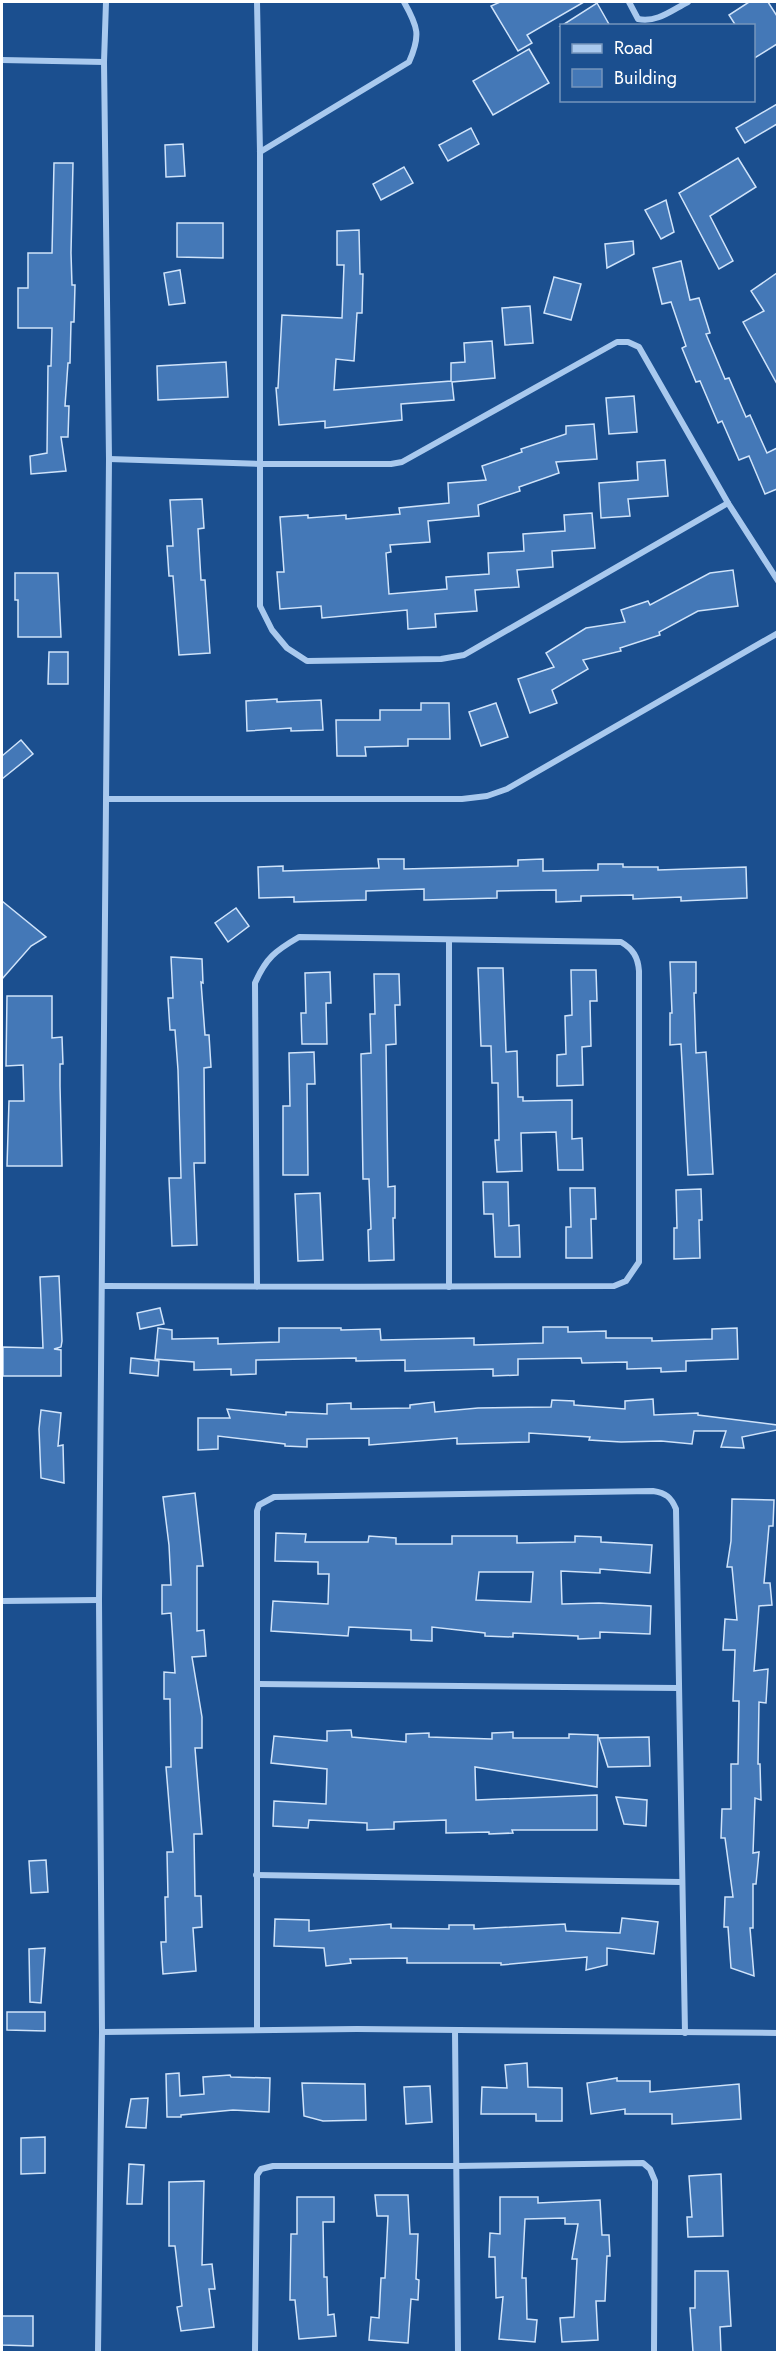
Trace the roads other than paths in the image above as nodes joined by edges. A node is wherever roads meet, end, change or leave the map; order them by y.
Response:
1 (106, 2) edge
2 (257, 2) edge
3 (404, 2) edge
4 (629, 2) edge
5 (688, 2) edge
6 (2, 60) edge
7 (104, 62) junction
8 (260, 152) junction
9 (109, 459) junction
10 (262, 464) junction
11 (728, 503) junction
12 (777, 581) edge
13 (777, 633) edge
14 (107, 799) junction
15 (449, 940) junction
16 (102, 1286) junction
17 (257, 1287) junction
18 (449, 1287) junction
19 (99, 1600) junction
20 (2, 1601) edge
21 (258, 1684) junction
22 (678, 1688) junction
23 (256, 1875) junction
24 (681, 1882) junction
25 (257, 2031) junction
26 (455, 2031) junction
27 (102, 2032) junction
28 (777, 2032) edge
29 (685, 2033) junction
30 (457, 2166) junction
31 (98, 2352) edge
32 (255, 2352) edge
33 (458, 2352) edge
34 (654, 2352) edge

1 - 7 street
2 - 8 street
3 - 8 street
4 - 5 street
6 - 7 street
7 - 9 street
8 - 10 street
9 - 10 street
9 - 14 street
10 - 11 street
10 - 11 street
11 - 12 street
13 - 14 street
14 - 16 street
15 - 17 street
15 - 18 street
15 - 18 street
16 - 17 street
16 - 19 street
17 - 18 street
19 - 20 street
19 - 27 street
21 - 22 street
21 - 22 street
21 - 23 street
22 - 24 street
23 - 24 street
23 - 25 street
24 - 29 street
25 - 26 street
25 - 27 street
26 - 29 street
26 - 30 street
27 - 31 street
28 - 29 street
30 - 32 street
30 - 33 street
30 - 34 street

